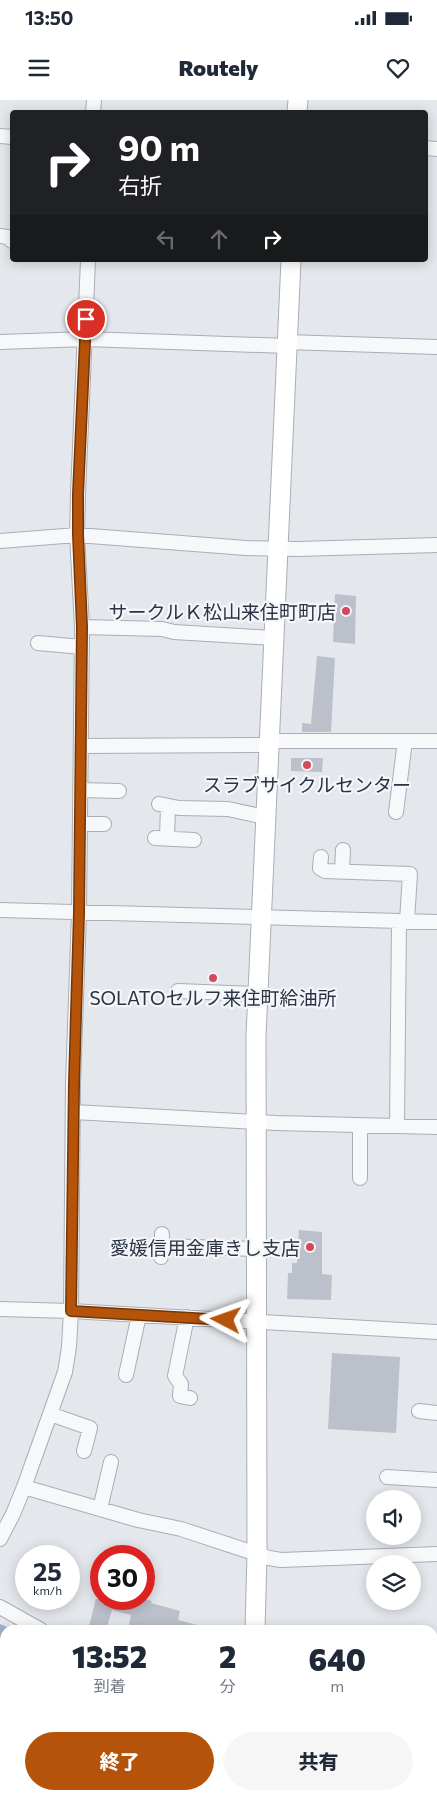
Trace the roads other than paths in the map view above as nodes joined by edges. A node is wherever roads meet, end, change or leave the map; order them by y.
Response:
1 (88, 262) edge
2 (291, 262) edge
3 (86, 339) junction
4 (0, 342) edge
5 (287, 344) junction
6 (437, 347) edge
7 (78, 534) junction
8 (0, 540) edge
9 (437, 545) edge
10 (278, 548) junction
11 (82, 627) junction
12 (273, 638) junction
13 (38, 643) dead end
14 (82, 647) junction
15 (405, 741) junction
16 (437, 741) edge
17 (268, 743) junction
18 (81, 746) junction
19 (80, 790) junction
20 (119, 791) dead end
21 (396, 812) dead end
22 (265, 817) junction
23 (80, 824) junction
24 (104, 824) dead end
25 (194, 840) dead end
26 (343, 850) dead end
27 (321, 857) dead end
28 (342, 871) junction
29 (0, 910) edge
30 (79, 913) junction
31 (260, 918) junction
32 (403, 921) junction
33 (437, 922) edge
34 (178, 991) dead end
35 (257, 994) junction
36 (74, 1112) junction
37 (256, 1122) junction
38 (360, 1125) junction
39 (397, 1125) junction
40 (437, 1127) edge
41 (360, 1178) dead end
42 (162, 1245) dead end
43 (257, 1249) junction
44 (0, 1309) edge
45 (71, 1311) junction
46 (139, 1315) junction
47 (186, 1318) junction
48 (257, 1322) junction
49 (437, 1332) edge
50 (126, 1375) dead end
51 (190, 1398) dead end
52 (419, 1411) dead end
53 (437, 1412) edge
54 (50, 1414) junction
55 (84, 1451) dead end
56 (111, 1462) dead end
57 (387, 1477) dead end
58 (437, 1480) edge
59 (24, 1487) junction
60 (100, 1509) junction
61 (0, 1539) edge
62 (257, 1554) junction
63 (437, 1554) edge
64 (0, 1608) edge
65 (32, 1625) edge
66 (255, 1625) edge

1 - 3 street
2 - 5 street
3 - 4 street
3 - 5 street
3 - 7 street
5 - 6 street
5 - 10 street
7 - 8 street
7 - 10 street
7 - 11 street
9 - 10 street
10 - 12 street
11 - 12 street
11 - 14 street
12 - 17 street
13 - 14 street
14 - 18 street
15 - 16 street
15 - 17 street
15 - 21 street
17 - 18 street
17 - 22 street
18 - 19 street
19 - 20 street
19 - 23 street
22 - 25 street
22 - 31 street
23 - 24 street
23 - 30 street
26 - 28 street
27 - 28 street
28 - 32 street
29 - 30 street
30 - 31 street
30 - 36 street
31 - 32 street
31 - 35 street
32 - 33 street
32 - 39 street
34 - 35 street
35 - 37 street
36 - 37 street
36 - 45 street
37 - 38 street
37 - 43 street
38 - 39 street
38 - 41 street
39 - 40 street
42 - 43 street
43 - 48 street
44 - 45 street
45 - 46 street
45 - 54 street
46 - 47 street
46 - 50 street
47 - 48 street
47 - 51 street
48 - 49 street
48 - 62 street
52 - 53 street
54 - 55 street
54 - 59 street
56 - 60 street
57 - 58 street
59 - 60 street
59 - 61 street
60 - 62 street
62 - 63 street
62 - 66 street
64 - 65 street

